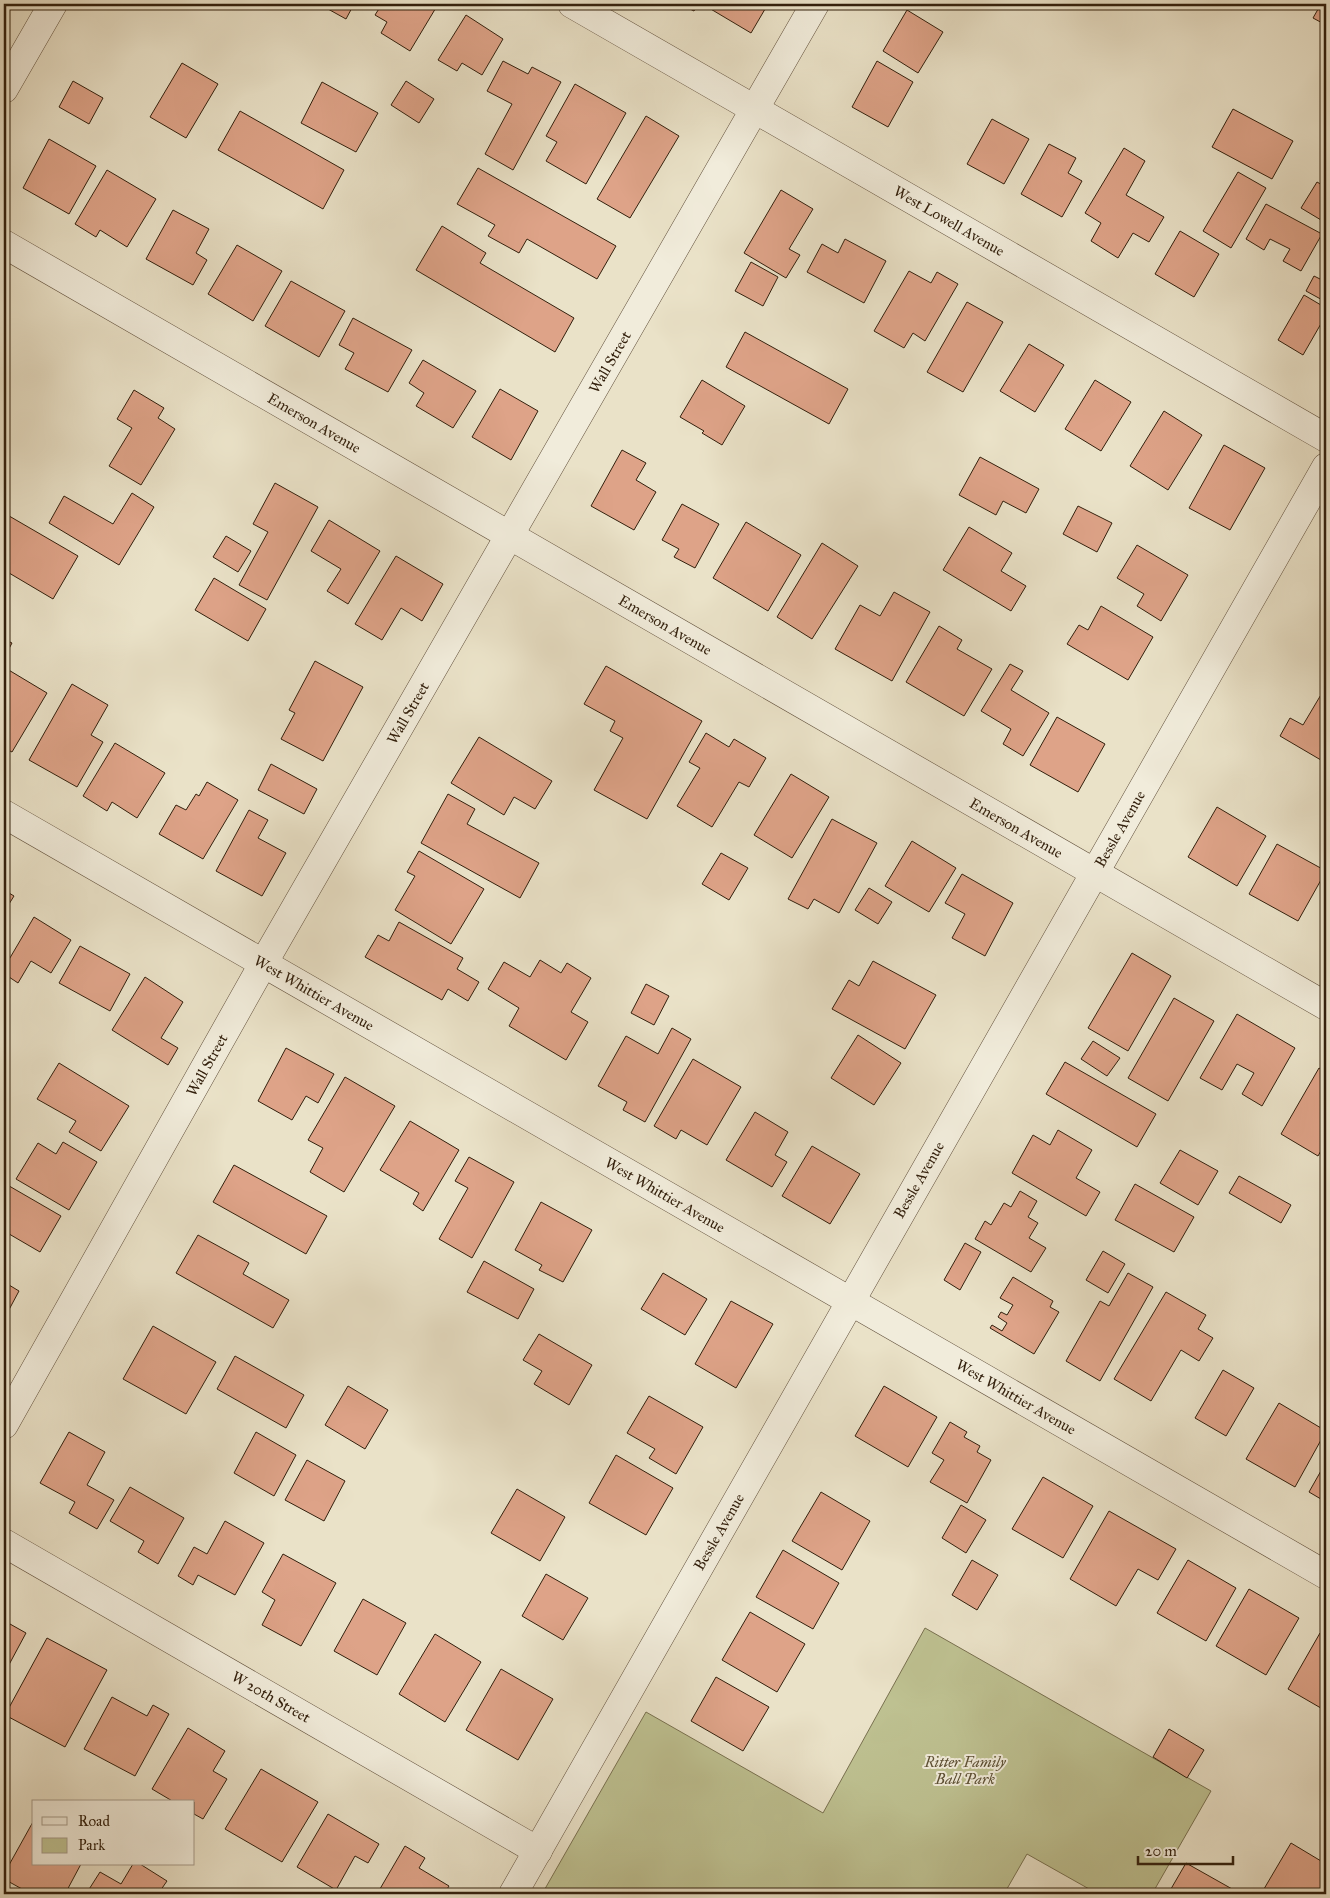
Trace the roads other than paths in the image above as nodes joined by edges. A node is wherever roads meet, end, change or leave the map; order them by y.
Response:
1 (53, 4) edge
2 (572, 4) edge
3 (815, 4) edge
4 (4, 89) edge
5 (756, 109) junction
6 (4, 244) edge
7 (1326, 438) edge
8 (1326, 467) edge
9 (510, 535) junction
10 (4, 814) edge
11 (1095, 874) junction
12 (263, 964) junction
13 (1326, 1006) edge
14 (850, 1302) junction
15 (4, 1425) edge
16 (4, 1544) edge
17 (1326, 1575) edge
18 (538, 1851) junction
19 (513, 1894) edge

1 - 4 street
2 - 5 street, West Lowell Avenue
3 - 5 street, Wall Street
5 - 7 street, West Lowell Avenue
5 - 9 street, Wall Street
6 - 9 street, Emerson Avenue
8 - 11 street, Bessle Avenue
9 - 11 street, Emerson Avenue
9 - 12 street, Wall Street
10 - 12 street, West Whittier Avenue
11 - 13 street, Emerson Avenue
11 - 14 street, Bessle Avenue
12 - 14 street, West Whittier Avenue
12 - 15 street, Wall Street
14 - 17 street, West Whittier Avenue
14 - 18 street, Bessle Avenue
16 - 18 street, W 20th Street
18 - 19 street, Bessle Avenue

